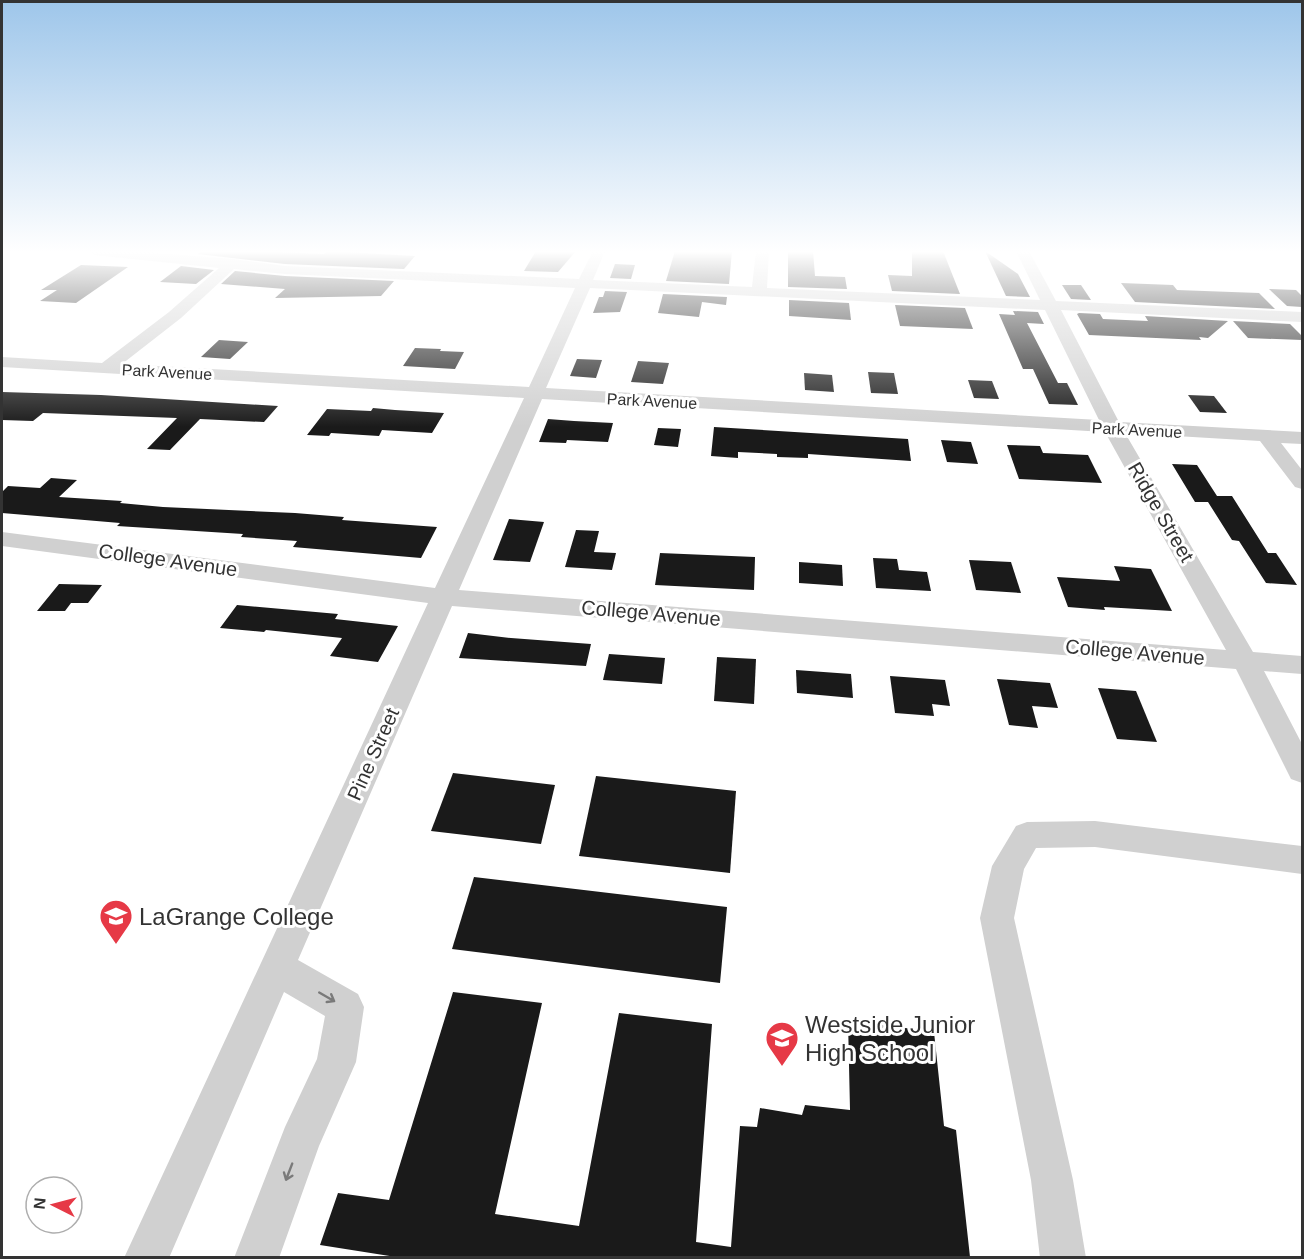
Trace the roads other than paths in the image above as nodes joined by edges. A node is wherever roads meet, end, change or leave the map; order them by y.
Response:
1 (181, 310) edge
2 (573, 310) edge
3 (1053, 310) edge
4 (1150, 310) edge
5 (1302, 317) edge
6 (2, 362) edge
7 (105, 369) junction
8 (534, 394) junction
9 (1113, 429) junction
10 (1266, 436) junction
11 (1302, 438) edge
12 (1302, 483) edge
13 (2, 539) edge
14 (444, 597) junction
15 (1245, 660) junction
16 (1302, 665) edge
17 (1302, 771) edge
18 (1302, 860) edge
19 (277, 968) junction
20 (146, 1257) edge
21 (256, 1257) edge
22 (1063, 1257) edge

1 - 7 street
2 - 8 street, Pine Street
3 - 9 street, Ridge Street
4 - 5 street
6 - 7 street, Park Avenue
7 - 8 street, Park Avenue
8 - 9 street, Park Avenue
8 - 14 street, Pine Street
9 - 10 street, Park Avenue
9 - 15 street, Ridge Street
10 - 11 street, Park Avenue
10 - 12 street
13 - 14 street, College Avenue
14 - 15 street, College Avenue
14 - 19 street, Pine Street
15 - 16 street, College Avenue
15 - 17 street, Ridge Street
18 - 22 street
19 - 20 street, Pine Street
19 -> 21 street

